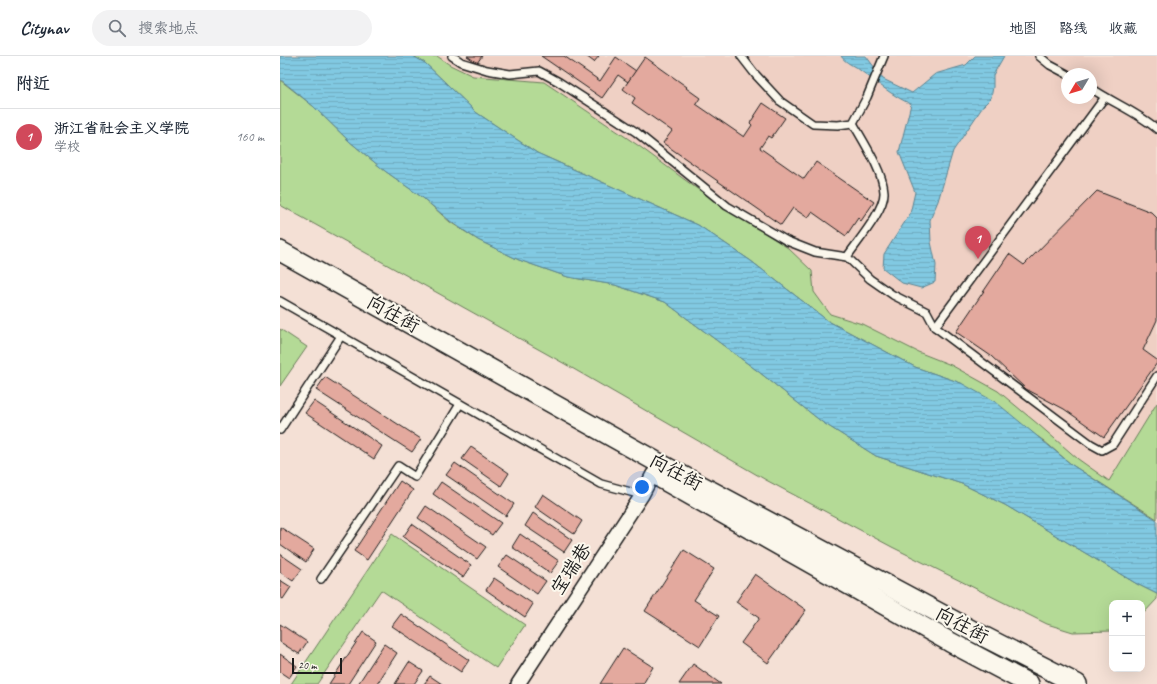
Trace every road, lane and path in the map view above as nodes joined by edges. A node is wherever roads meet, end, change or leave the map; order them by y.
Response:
1 (452, 56) edge
2 (741, 56) edge
3 (884, 56) edge
4 (1039, 56) edge
5 (1061, 71) edge
6 (1097, 92) edge
7 (1105, 97) junction
8 (853, 123) junction
9 (1157, 129) edge
10 (280, 251) edge
11 (847, 257) junction
12 (280, 263) edge
13 (280, 301) edge
14 (936, 327) junction
15 (341, 336) junction
16 (1157, 376) edge
17 (460, 404) junction
18 (280, 430) edge
19 (653, 474) junction
20 (642, 495) junction
21 (322, 579) dead end
22 (518, 684) edge
23 (1029, 684) edge
24 (1077, 684) edge

1 - 11 lane
2 - 8 lane
3 - 8 lane
4 - 5 lane
6 - 7 lane
7 - 9 lane
7 - 14 lane
8 - 11 lane
10 - 24 street, 向往街
11 - 14 lane
12 - 19 street, 向往街
13 - 15 lane
14 - 16 lane
15 - 17 lane
15 - 18 lane
17 - 20 lane
17 - 21 lane
19 - 20 street, 宝瑞巷
19 - 23 street, 向往街
20 - 22 street, 宝瑞巷

